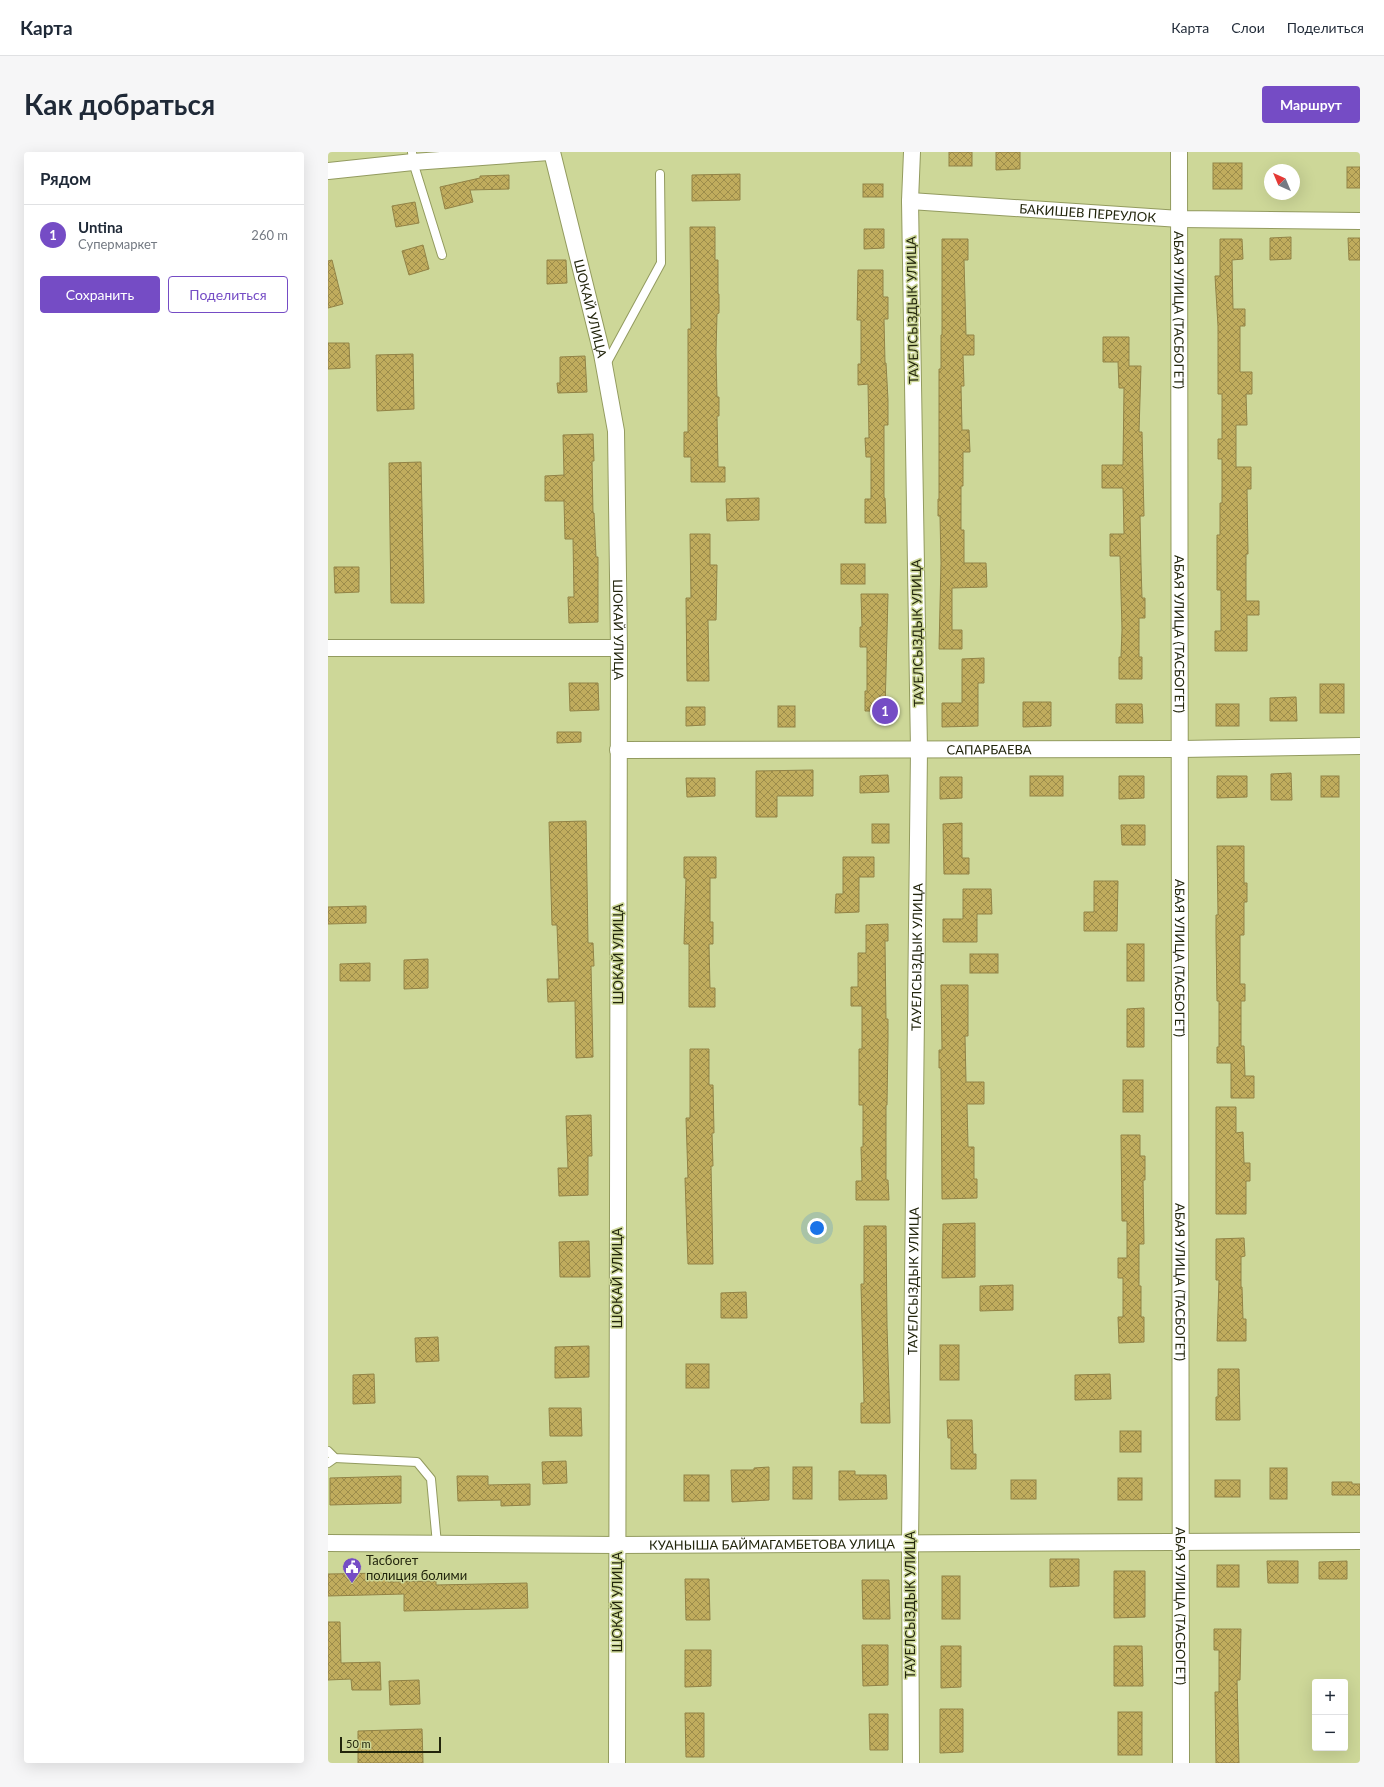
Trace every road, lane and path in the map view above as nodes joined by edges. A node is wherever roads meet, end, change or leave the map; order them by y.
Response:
1 (551, 152) edge
2 (912, 152) edge
3 (1180, 152) edge
4 (412, 157) edge
5 (328, 171) edge
6 (660, 174) dead end
7 (910, 201) junction
8 (1180, 219) junction
9 (1360, 221) edge
10 (442, 255) dead end
11 (605, 366) junction
12 (328, 648) edge
13 (619, 648) junction
14 (1360, 746) edge
15 (1181, 749) junction
16 (618, 750) junction
17 (919, 750) junction
18 (328, 1451) edge
19 (331, 1461) edge
20 (1360, 1541) edge
21 (1182, 1542) junction
22 (328, 1543) edge
23 (437, 1544) junction
24 (910, 1544) junction
25 (617, 1545) junction
26 (617, 1763) edge
27 (911, 1763) edge
28 (1181, 1763) edge

1 - 4 street
1 - 11 street, ШОКАЙ УЛИЦА
2 - 7 street, ТАУЕЛСЫЗДЫК УЛИЦА
3 - 8 street, АБАЯ УЛИЦА (ТАСБОГЕТ)
4 - 5 street
4 - 10 lane
6 - 11 lane
7 - 8 street, БАКИШЕВ ПЕРЕУЛОК
7 - 17 street, ТАУЕЛСЫЗДЫК УЛИЦА
8 - 9 street, БАКИШЕВ ПЕРЕУЛОК
8 - 15 street, АБАЯ УЛИЦА (ТАСБОГЕТ)
11 - 13 street, ШОКАЙ УЛИЦА
12 - 13 street
13 - 16 street, ШОКАЙ УЛИЦА
14 - 15 street, САПАРБАЕВА
15 - 17 street, САПАРБАЕВА
15 - 21 street, АБАЯ УЛИЦА (ТАСБОГЕТ)
16 - 17 street, САПАРБАЕВА
16 - 25 street, ШОКАЙ УЛИЦА
17 - 24 street, ТАУЕЛСЫЗДЫК УЛИЦА
18 - 19 lane
19 - 23 lane
20 - 21 street, КУАНЫША БАЙМАГАМБЕТОВА УЛИЦА
21 - 24 street, КУАНЫША БАЙМАГАМБЕТОВА УЛИЦА
21 - 28 street, АБАЯ УЛИЦА (ТАСБОГЕТ)
22 - 23 street, КУАНЫША БАЙМАГАМБЕТОВА УЛИЦА
23 - 25 street, КУАНЫША БАЙМАГАМБЕТОВА УЛИЦА
24 - 25 street, КУАНЫША БАЙМАГАМБЕТОВА УЛИЦА
24 - 27 street, ТАУЕЛСЫЗДЫК УЛИЦА
25 - 26 street, ШОКАЙ УЛИЦА

